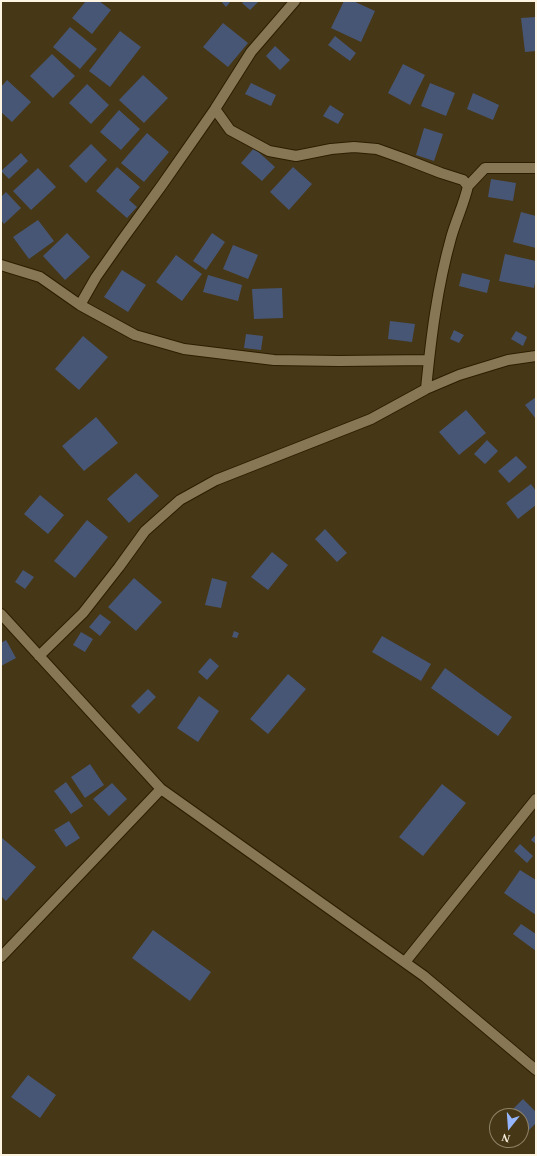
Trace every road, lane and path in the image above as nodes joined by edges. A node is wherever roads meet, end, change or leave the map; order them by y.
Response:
1 (295, 1) edge
2 (215, 109) junction
3 (536, 168) edge
4 (468, 186) junction
5 (1, 265) edge
6 (80, 305) junction
7 (536, 356) edge
8 (429, 360) junction
9 (426, 389) junction
10 (1, 614) edge
11 (39, 656) junction
12 (161, 789) junction
13 (536, 799) edge
14 (1, 957) edge
15 (405, 962) junction
16 (536, 1070) edge

1 - 2 street
2 - 4 street
2 - 6 street
3 - 4 street
4 - 8 street
5 - 6 street
6 - 8 street
7 - 9 street
8 - 9 street
9 - 11 street
10 - 11 street
11 - 12 street
12 - 14 street
12 - 15 street
13 - 15 street
15 - 16 street

